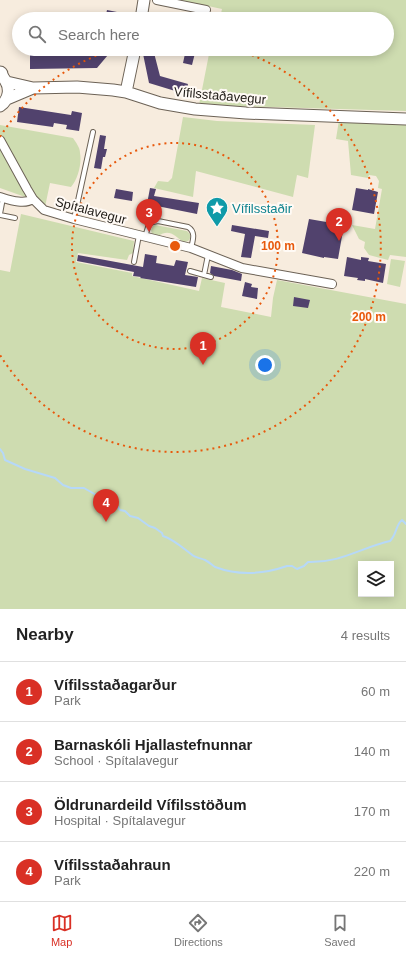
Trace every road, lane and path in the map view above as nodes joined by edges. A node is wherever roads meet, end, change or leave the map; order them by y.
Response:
1 (144, 0) edge
2 (157, 0) edge
3 (206, 10) dead end
4 (142, 12) edge
5 (134, 56) edge
6 (2, 76) edge
7 (33, 88) junction
8 (126, 92) junction
9 (2, 105) edge
10 (406, 119) edge
11 (93, 132) dead end
12 (0, 140) edge
13 (2, 198) edge
14 (33, 199) junction
15 (0, 215) edge
16 (16, 218) dead end
17 (74, 219) junction
18 (142, 236) junction
19 (191, 248) junction
20 (208, 255) junction
21 (134, 262) dead end
22 (190, 272) dead end
23 (204, 275) junction
24 (211, 277) dead end
25 (332, 284) dead end

1 - 4 main road
2 - 3 street
5 - 8 main road
6 - 7 main road, Vífilsstaðavegur
6 - 9 main road, Vífilsstaðavegur
7 - 8 main road, Vífilsstaðavegur
7 - 9 main road, Vífilsstaðavegur
8 - 10 main road, Vífilsstaðavegur
11 - 17 lane
12 - 14 street, Spítalavegur
13 - 14 street
13 - 15 lane
14 - 17 street, Spítalavegur
15 - 16 lane
17 - 18 street, Spítalavegur
18 - 19 street, Spítalavegur
18 - 19 lane
18 - 21 lane
19 - 20 street, Spítalavegur
20 - 23 lane
20 - 25 street, Spítalavegur
22 - 23 lane
23 - 24 lane

